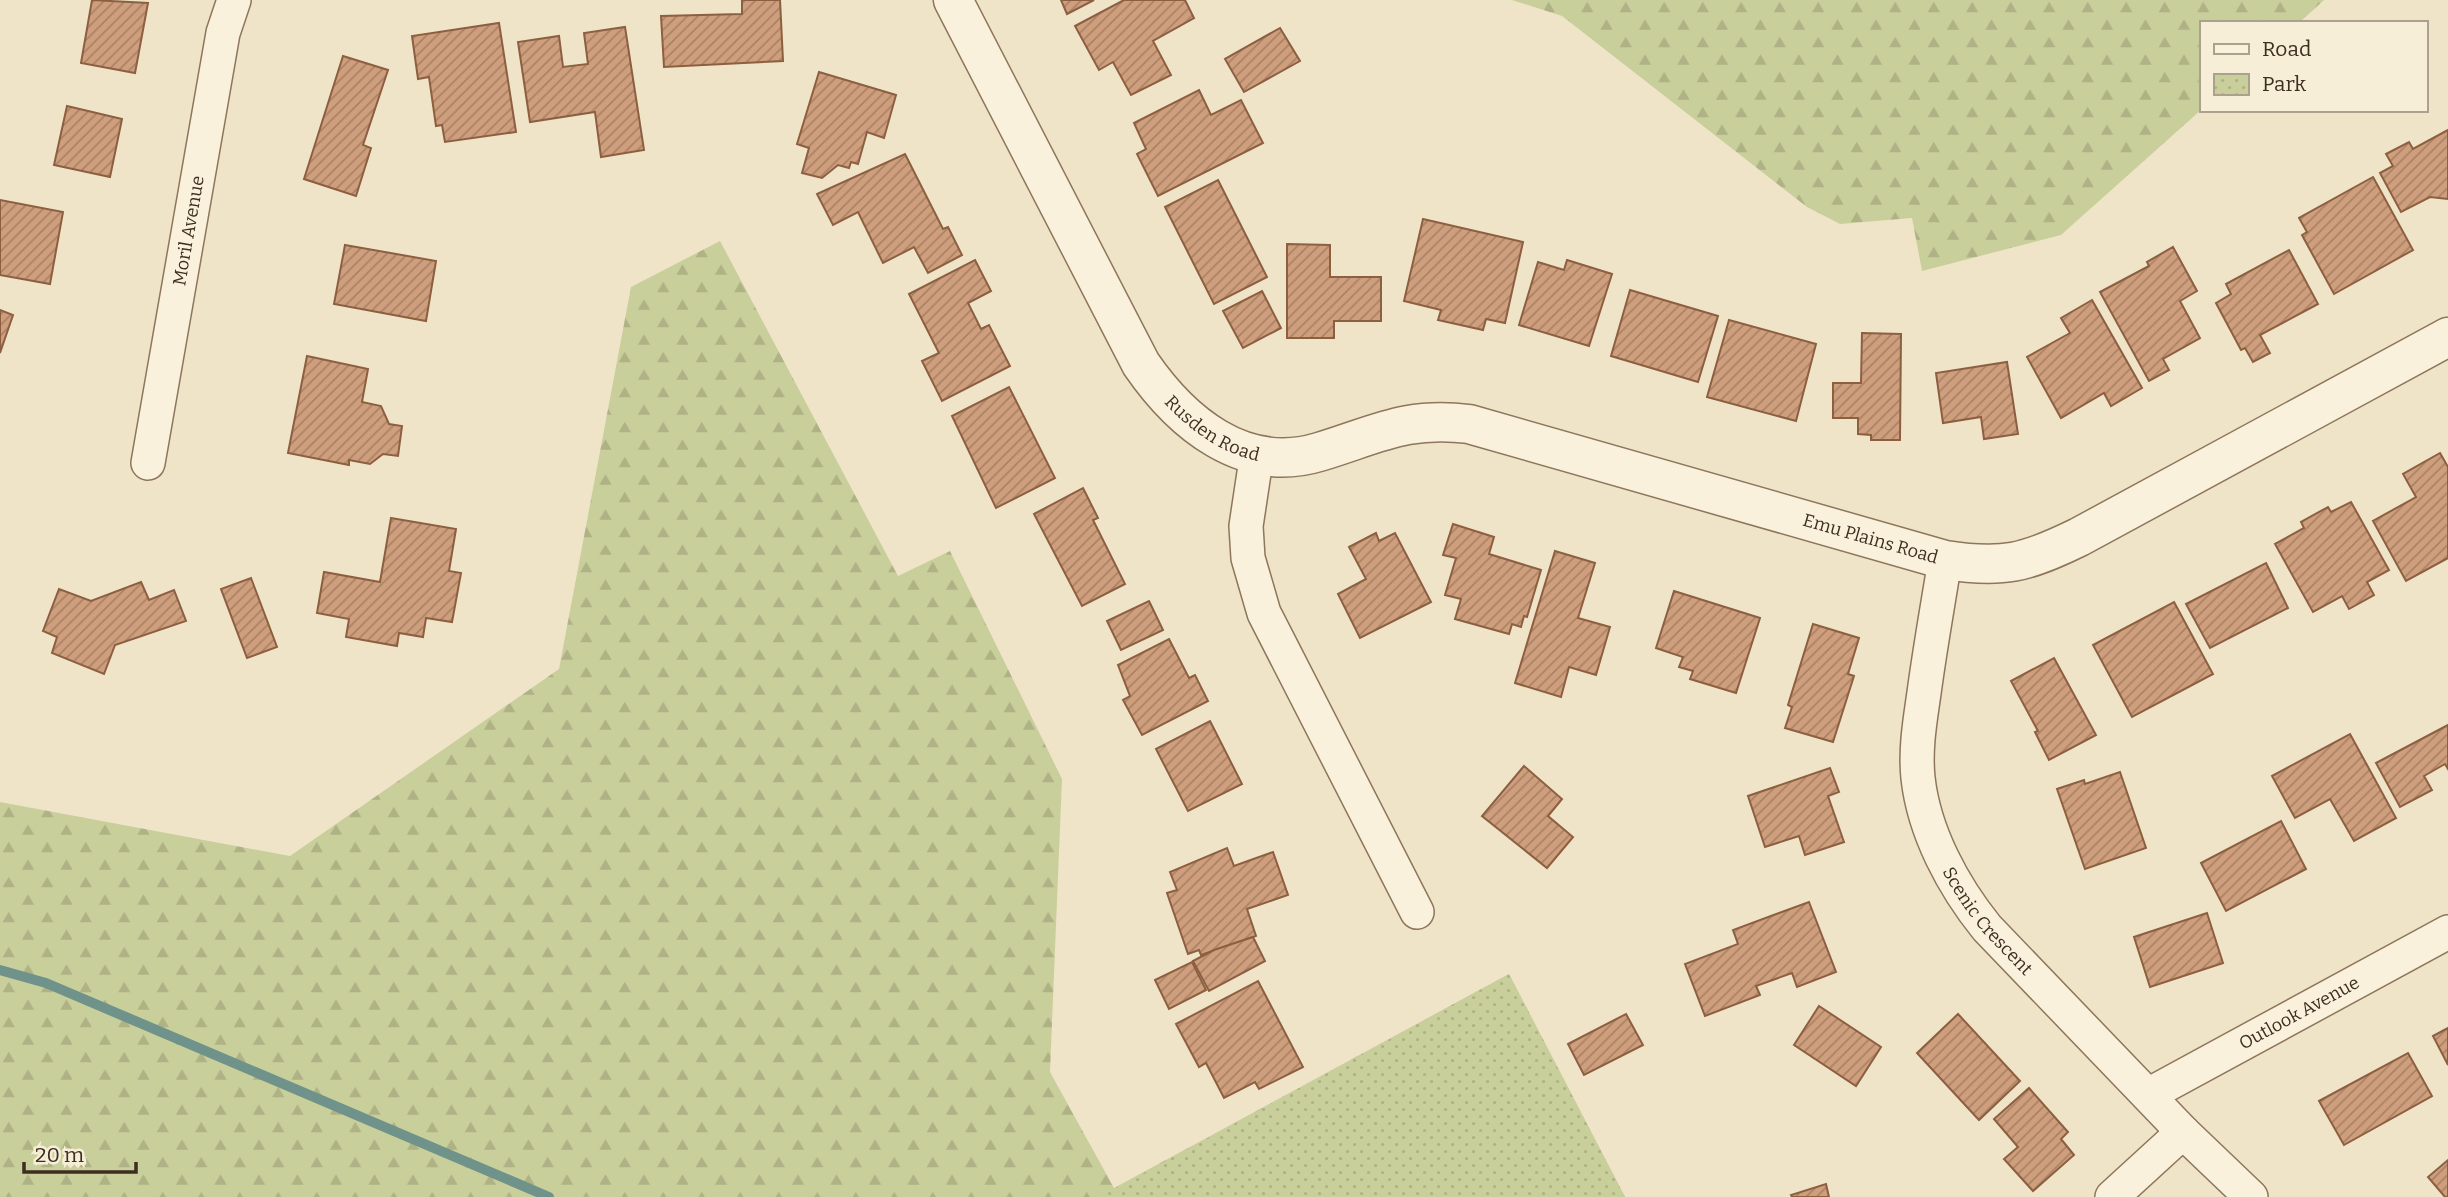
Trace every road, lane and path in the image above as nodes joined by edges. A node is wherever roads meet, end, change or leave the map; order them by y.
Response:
1 (234, 0) edge
2 (953, 0) edge
3 (2448, 337) edge
4 (1257, 453) junction
5 (148, 463) dead end
6 (1945, 560) junction
7 (1417, 912) dead end
8 (2448, 932) edge
9 (2148, 1095) junction
10 (2183, 1132) junction
11 (2112, 1197) edge
12 (2251, 1197) edge

1 - 5 street, Moril Avenue
2 - 4 street, Rusden Road
3 - 6 street, Emu Plains Road
4 - 6 street, Emu Plains Road
4 - 7 street, Rusden Road
6 - 9 street, Scenic Crescent
8 - 9 street, Outlook Avenue
9 - 10 street, Scenic Crescent
10 - 11 street
10 - 12 street, Scenic Crescent

